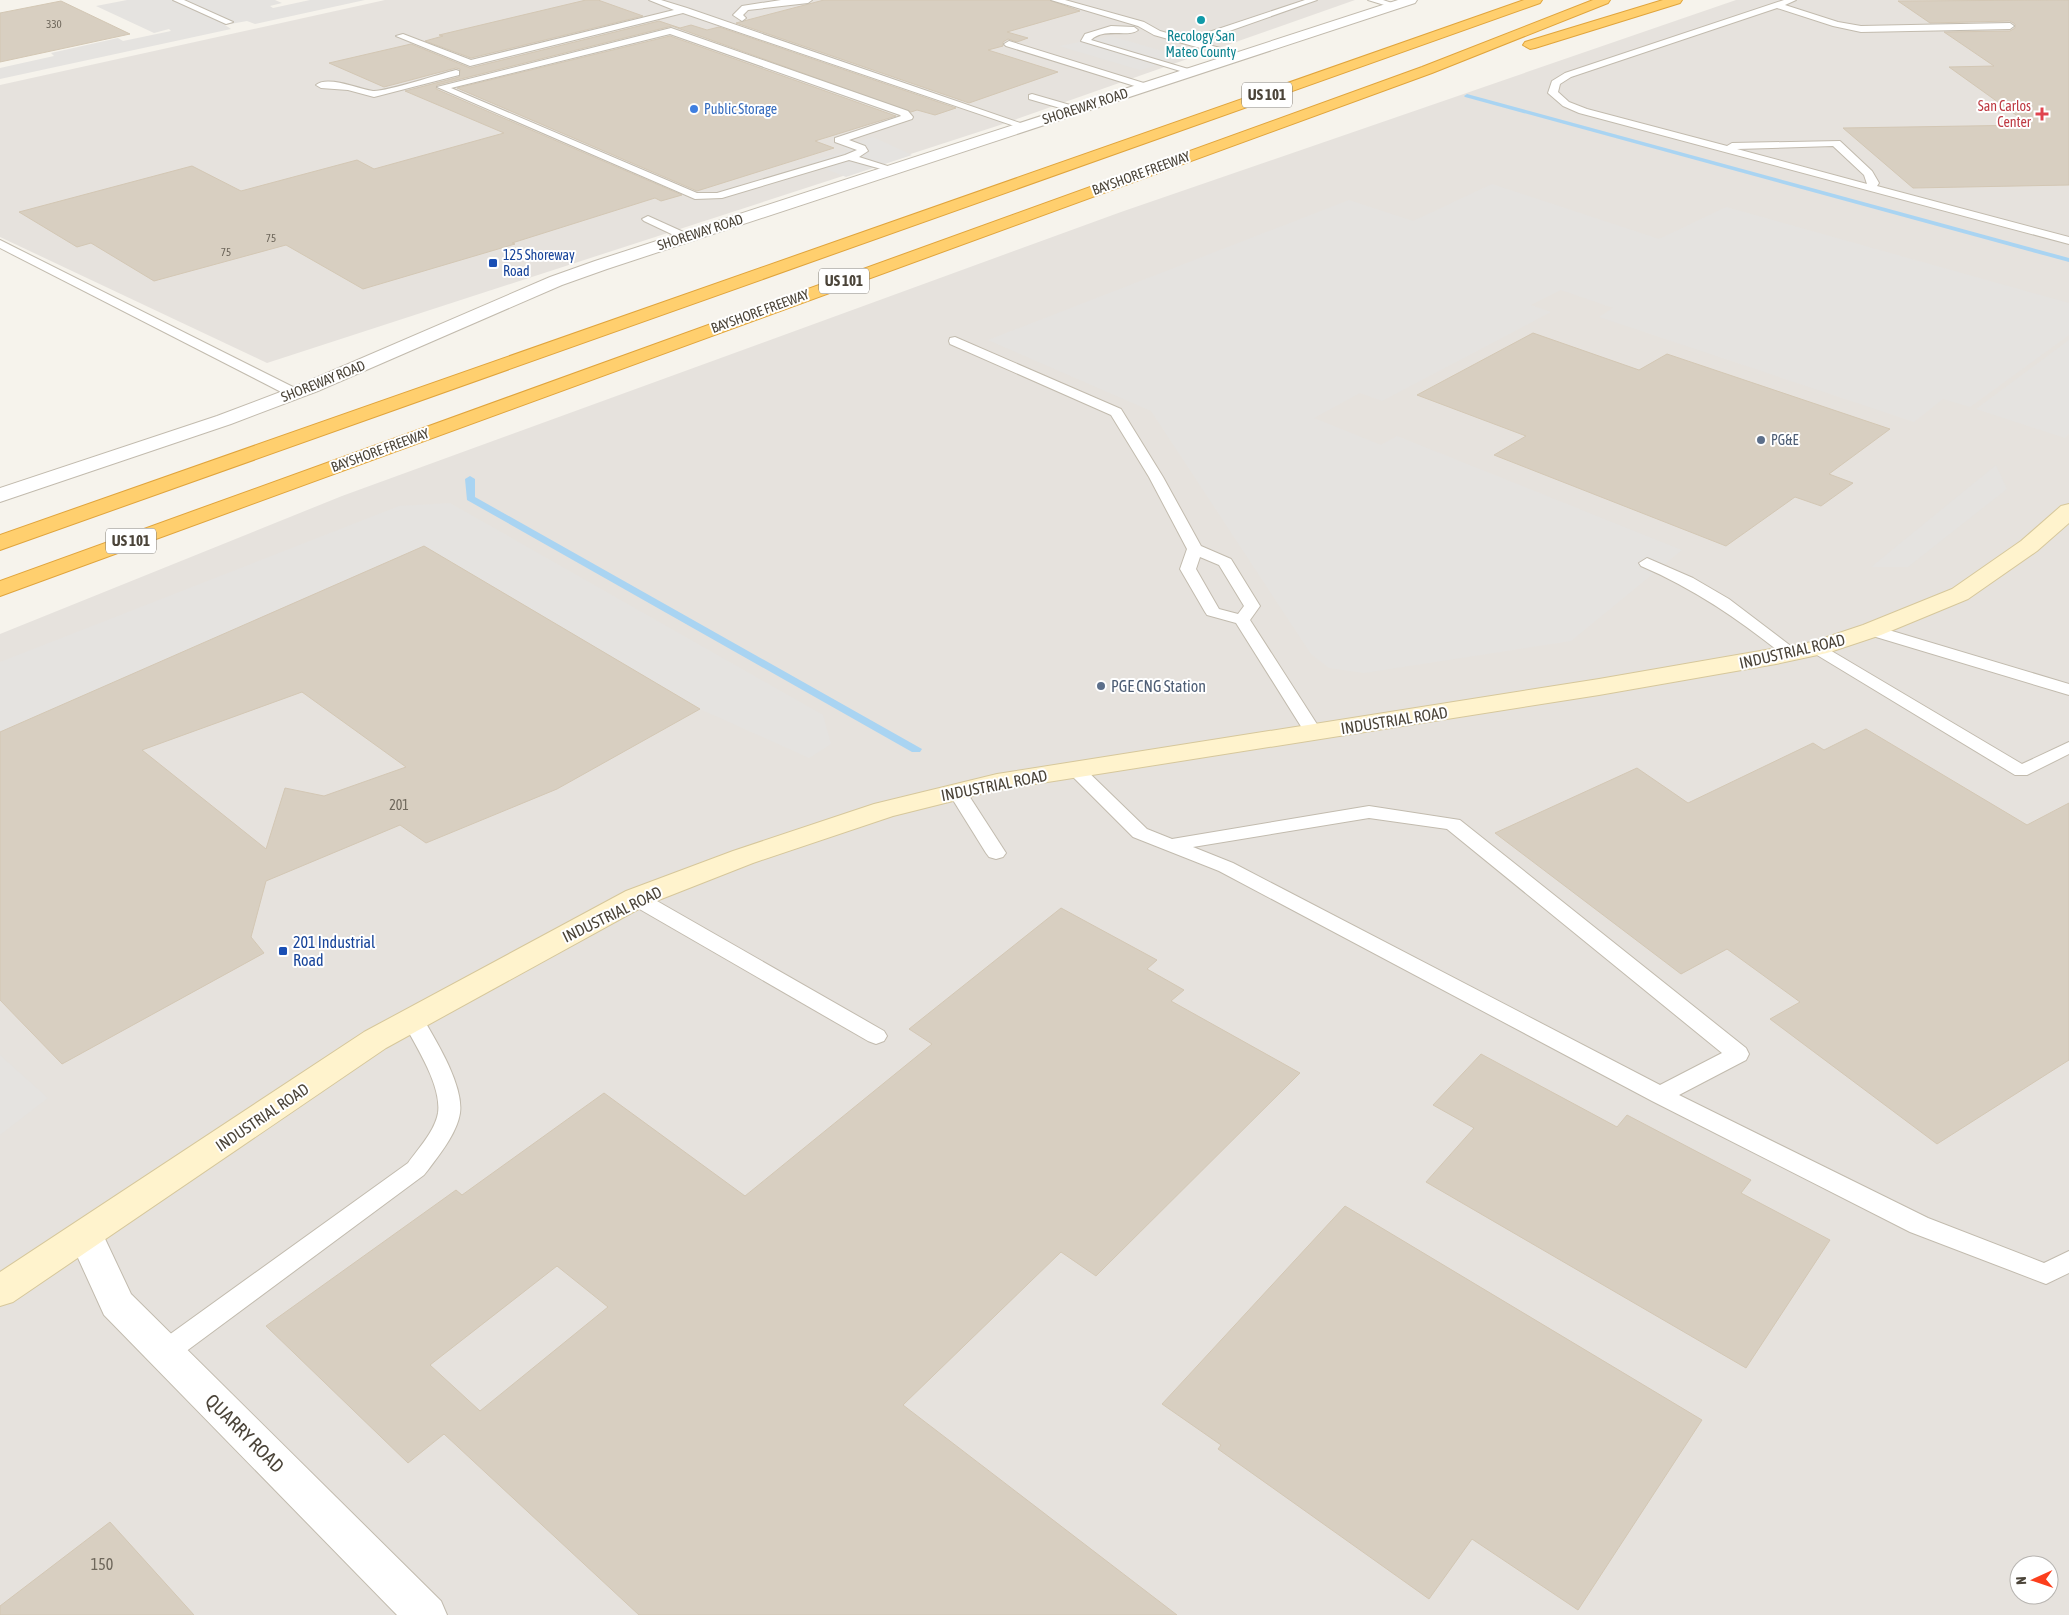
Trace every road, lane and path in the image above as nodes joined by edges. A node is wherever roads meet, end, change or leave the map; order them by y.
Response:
1 (177, 0) edge
2 (653, 0) edge
3 (808, 0) edge
4 (1055, 0) edge
5 (1313, 0) edge
6 (1372, 0) edge
7 (1411, 0) edge
8 (1536, 0) edge
9 (1604, 0) edge
10 (1676, 0) edge
11 (1792, 0) edge
12 (1776, 5) junction
13 (1394, 6) junction
14 (682, 9) junction
15 (229, 22) dead end
16 (1095, 22) dead end
17 (2010, 26) dead end
18 (1124, 30) junction
19 (1157, 33) junction
20 (400, 36) dead end
21 (1188, 42) junction
22 (1009, 44) dead end
23 (1239, 56) junction
24 (470, 63) junction
25 (1426, 70) junction
26 (1190, 71) junction
27 (1260, 82) dead end
28 (321, 85) dead end
29 (1144, 86) junction
30 (1032, 97) dead end
31 (984, 101) dead end
32 (1074, 109) junction
33 (988, 114) junction
34 (1024, 126) junction
35 (1725, 149) junction
36 (849, 157) junction
37 (892, 169) junction
38 (1870, 188) junction
39 (998, 190) junction
40 (648, 219) dead end
41 (686, 237) junction
42 (2069, 241) edge
43 (0, 243) edge
44 (955, 341) dead end
45 (294, 393) junction
46 (261, 493) junction
47 (0, 495) edge
48 (2069, 511) edge
49 (0, 543) edge
50 (1195, 549) junction
51 (1647, 563) dead end
52 (0, 589) edge
53 (0, 604) edge
54 (1242, 620) junction
55 (1872, 630) junction
56 (1818, 648) junction
57 (1792, 654) junction
58 (2069, 690) edge
59 (1313, 732) junction
60 (2069, 747) edge
61 (1076, 770) junction
62 (957, 792) junction
63 (1170, 845) junction
64 (996, 852) dead end
65 (636, 898) junction
66 (413, 1020) junction
67 (876, 1036) dead end
68 (1660, 1095) junction
69 (86, 1236) junction
70 (2069, 1261) edge
71 (0, 1291) edge
72 (164, 1353) junction
73 (426, 1615) edge

1 - 15 lane
2 - 14 lane
3 - 14 lane
4 - 19 lane
5 - 21 lane
6 - 13 lane
7 - 13 street, SHOREWAY ROAD
8 - 39 highway, BAYSHORE FREEWAY / US 101
9 - 25 highway, BAYSHORE FREEWAY / US 101
10 - 25 highway
11 - 12 lane
12 - 17 lane
12 - 35 lane
13 - 23 street, SHOREWAY ROAD
14 - 24 lane
14 - 33 lane
16 - 18 lane
18 - 19 lane
18 - 26 lane
19 - 21 lane
20 - 24 lane
21 - 23 lane
22 - 29 lane
23 - 26 street, SHOREWAY ROAD
24 - 28 lane
25 - 46 highway, BAYSHORE FREEWAY / US 101
26 - 29 street, SHOREWAY ROAD
27 - 39 highway
29 - 32 street, SHOREWAY ROAD
30 - 32 lane
31 - 33 lane
32 - 34 street, SHOREWAY ROAD
33 - 34 lane
34 - 37 street, SHOREWAY ROAD
35 - 38 lane
35 - 38 lane
36 - 36 lane
36 - 37 lane
37 - 41 street, SHOREWAY ROAD
38 - 42 lane
39 - 49 highway, BAYSHORE FREEWAY / US 101
40 - 41 lane
41 - 45 street, SHOREWAY ROAD
43 - 45 lane
44 - 50 lane
45 - 47 street, SHOREWAY ROAD
46 - 52 highway, BAYSHORE FREEWAY / US 101
46 - 53 highway
48 - 55 main road, INDUSTRIAL ROAD
50 - 54 lane
50 - 54 lane
51 - 57 lane
54 - 59 lane
55 - 56 main road, INDUSTRIAL ROAD
55 - 58 lane
56 - 57 main road, INDUSTRIAL ROAD
56 - 60 lane
57 - 59 main road, INDUSTRIAL ROAD
59 - 61 main road, INDUSTRIAL ROAD
61 - 62 main road, INDUSTRIAL ROAD
61 - 63 lane
62 - 64 lane
62 - 65 main road, INDUSTRIAL ROAD
63 - 68 lane
63 - 68 lane
65 - 66 main road, INDUSTRIAL ROAD
65 - 67 lane
66 - 69 main road, INDUSTRIAL ROAD
66 - 72 lane
68 - 70 lane
69 - 71 main road, INDUSTRIAL ROAD
69 - 72 street, QUARRY ROAD
72 - 73 street, QUARRY ROAD

